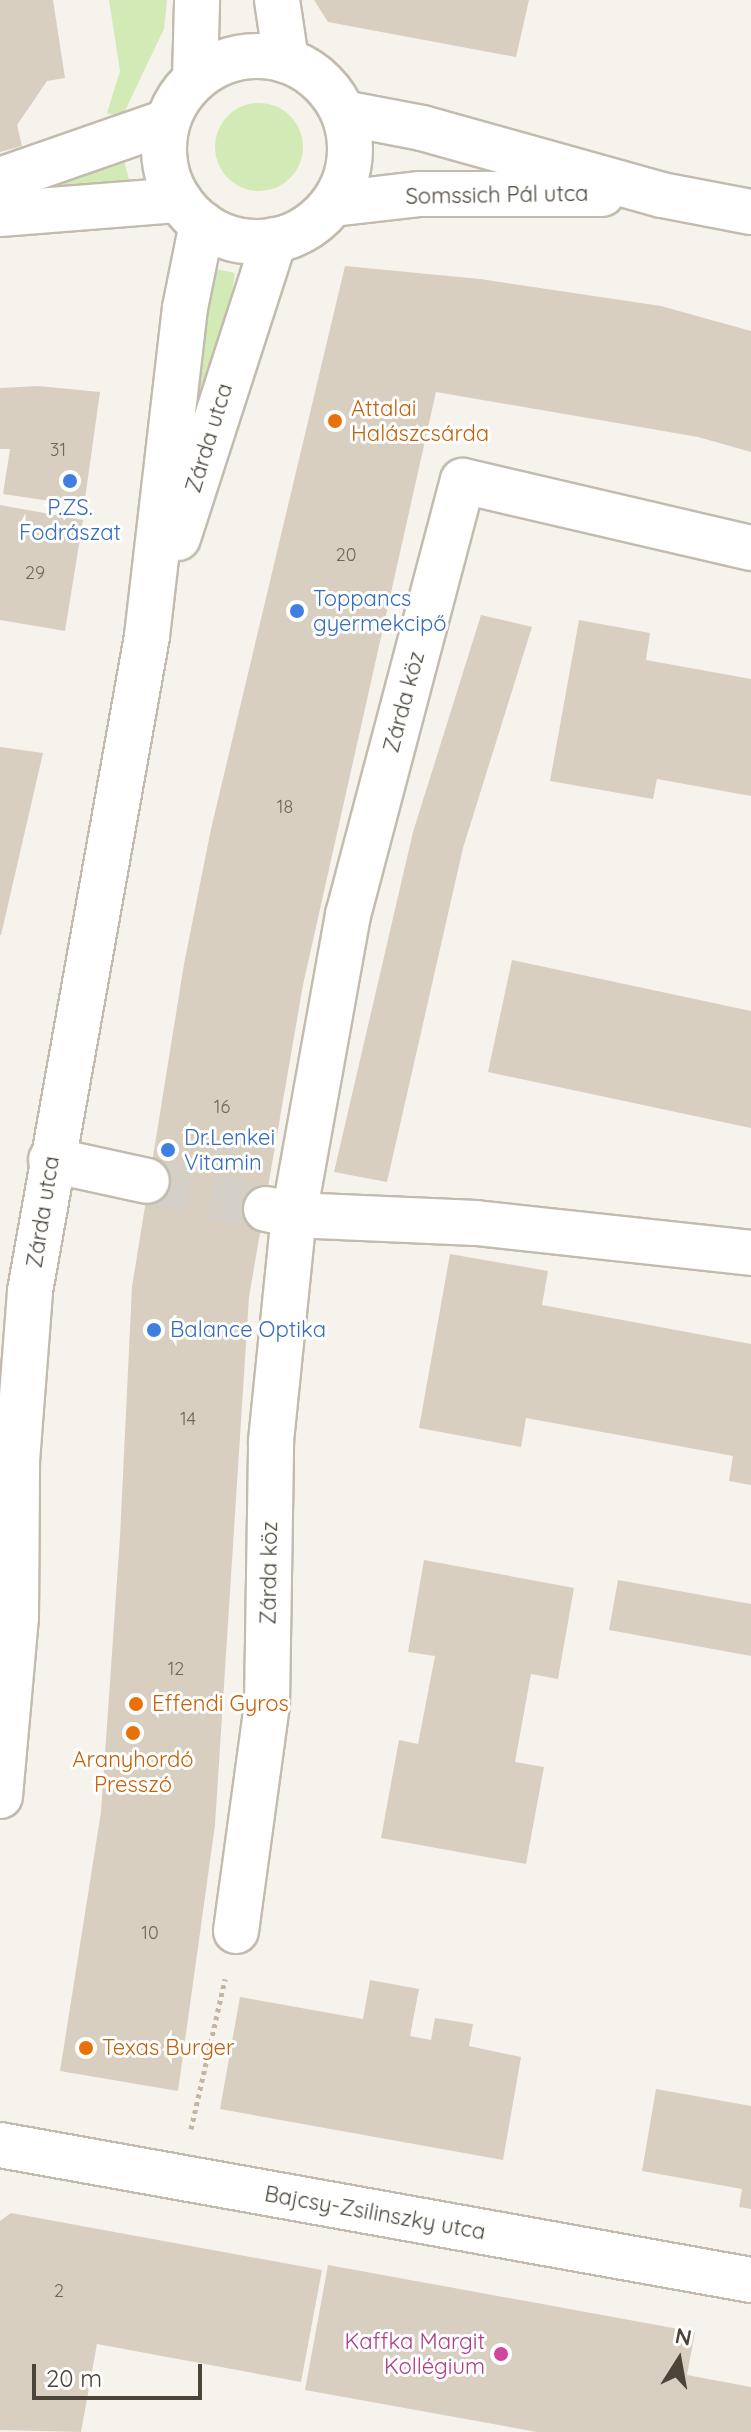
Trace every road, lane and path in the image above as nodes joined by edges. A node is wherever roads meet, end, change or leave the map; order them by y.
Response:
1 (197, 0) edge
2 (277, 0) edge
3 (286, 60) junction
4 (195, 79) junction
5 (344, 113) junction
6 (167, 122) junction
7 (0, 180) edge
8 (662, 195) junction
9 (333, 204) junction
10 (191, 212) junction
11 (751, 212) edge
12 (0, 214) edge
13 (274, 240) junction
14 (751, 548) edge
15 (147, 636) junction
16 (51, 1160) junction
17 (147, 1181) tunnel mouth
18 (279, 1211) junction
19 (751, 1253) edge
20 (0, 1796) edge
21 (236, 1931) joint
22 (0, 2145) edge
23 (180, 2178) junction
24 (751, 2280) edge

1 - 4 street
2 - 3 street
3 - 4 street
3 - 5 street
4 - 6 street
5 - 8 street, Somssich Pál utca
5 - 9 street
6 - 7 street
6 - 10 street
8 - 9 street, Somssich Pál utca
8 - 11 street, Somssich Pál utca
9 - 13 street
10 - 12 street
10 - 13 street
10 - 15 street, Zárda utca
13 - 15 street, Zárda utca
14 - 18 street, Zárda köz
15 - 16 street, Zárda utca
16 - 17 street
16 - 20 street, Zárda utca
18 - 19 street
18 - 21 street, Zárda köz
21 - 23 path
22 - 23 street, Bajcsy-Zsilinszky utca
23 - 24 street, Bajcsy-Zsilinszky utca

